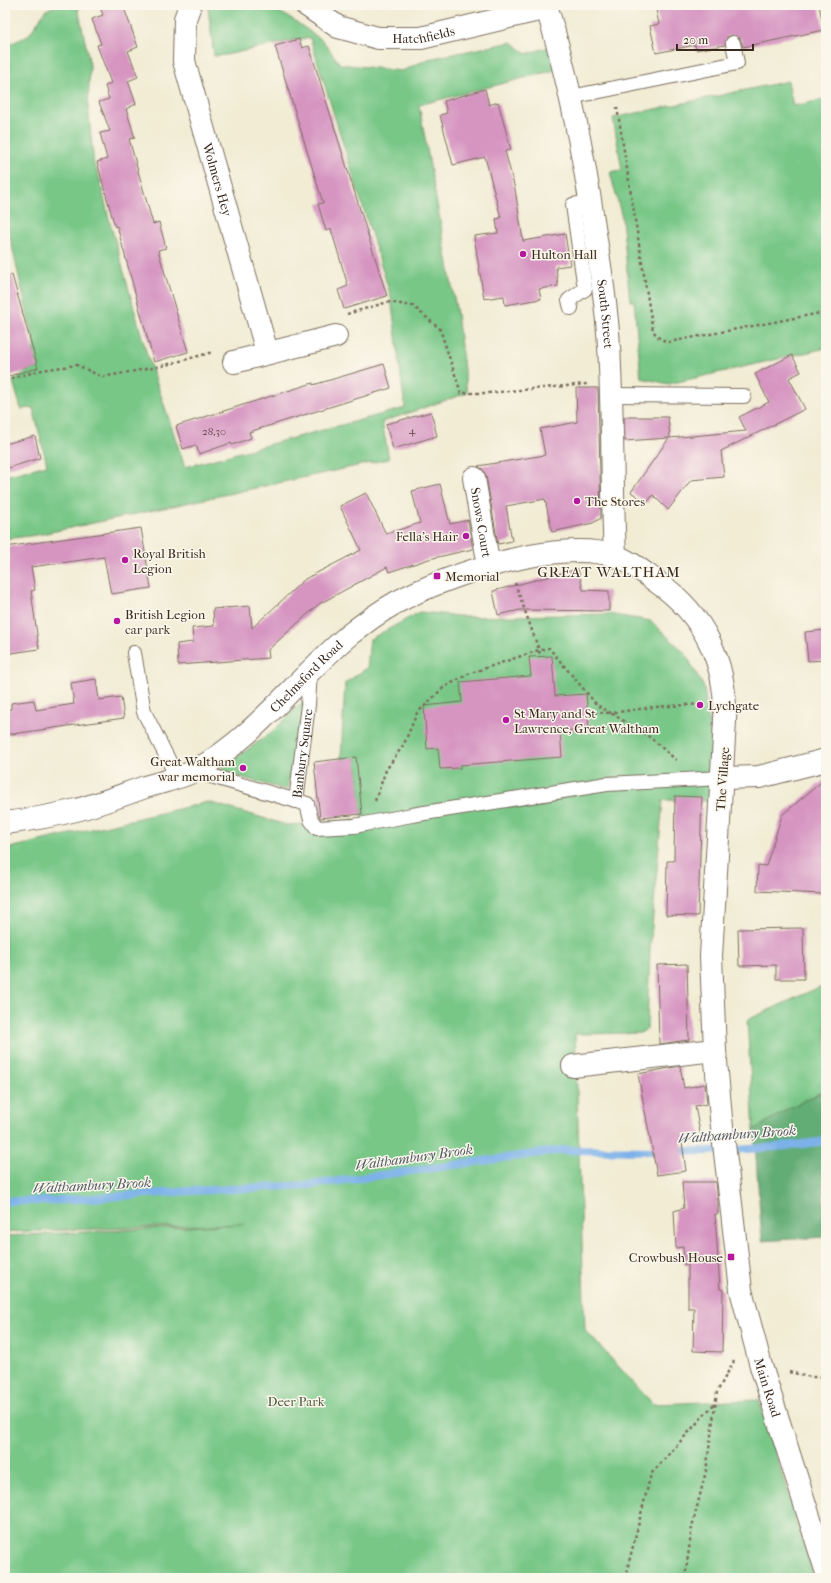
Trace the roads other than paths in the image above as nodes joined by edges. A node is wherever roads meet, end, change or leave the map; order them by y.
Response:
1 (190, 5) edge
2 (306, 5) edge
3 (546, 6) edge
4 (733, 43) dead end
5 (571, 97) junction
6 (594, 287) junction
7 (571, 308) dead end
8 (336, 336) dead end
9 (267, 352) junction
10 (234, 362) dead end
11 (611, 395) junction
12 (744, 396) dead end
13 (474, 478) dead end
14 (615, 556) junction
15 (499, 564) junction
16 (134, 653) dead end
17 (310, 672) junction
18 (826, 760) edge
19 (186, 774) junction
20 (716, 779) junction
21 (296, 801) junction
22 (5, 823) edge
23 (715, 1050) junction
24 (573, 1066) dead end
25 (730, 1200) joint
26 (826, 1570) edge

1 - 9 street, Wolmers Hey
2 - 3 street, Hatchfields
3 - 5 street, South Street
4 - 5 lane
5 - 6 street, South Street
6 - 7 lane
6 - 11 street, South Street
8 - 9 street
9 - 10 street
11 - 12 lane
11 - 14 street, South Street
13 - 15 street, Snows Court
14 - 15 street, Chelmsford Road
14 - 20 street, The Village
15 - 17 street, Chelmsford Road
16 - 19 lane
17 - 19 street, Chelmsford Road
17 - 21 lane, Banbury Square
18 - 20 street
19 - 21 lane, Banbury Square
19 - 22 street, Chelmsford Road
20 - 21 lane
20 - 23 street, The Village
23 - 24 street
23 - 25 street, The Village
25 - 26 street, Main Road

